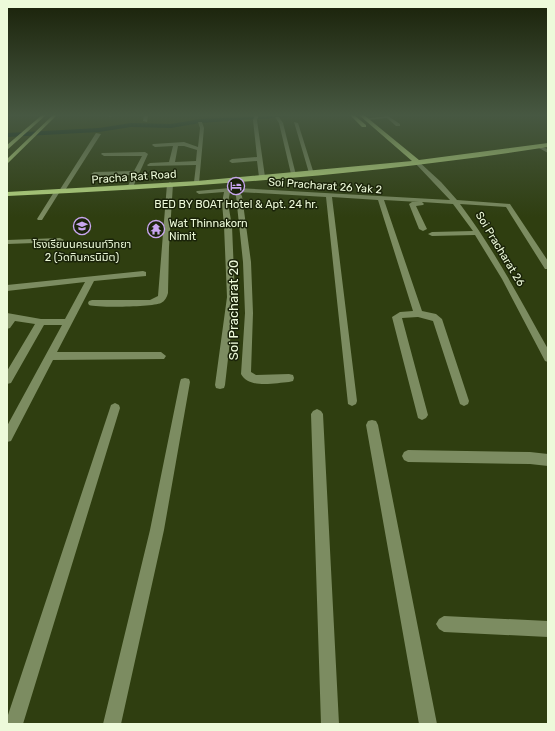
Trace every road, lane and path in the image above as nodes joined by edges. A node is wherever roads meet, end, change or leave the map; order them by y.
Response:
1 (15, 149) edge
2 (20, 149) edge
3 (88, 149) edge
4 (175, 149) edge
5 (200, 149) edge
6 (258, 149) edge
7 (288, 149) edge
8 (304, 149) edge
9 (402, 149) edge
10 (524, 149) edge
11 (104, 154) dead end
12 (7, 156) edge
13 (399, 156) dead end
14 (259, 159) junction
15 (232, 160) dead end
16 (7, 162) edge
17 (417, 162) junction
18 (198, 163) junction
19 (406, 163) junction
20 (172, 164) junction
21 (150, 165) dead end
22 (136, 173) junction
23 (312, 173) junction
24 (94, 174) dead end
25 (294, 174) junction
26 (262, 177) junction
27 (230, 180) junction
28 (197, 182) junction
29 (170, 184) junction
30 (130, 188) junction
31 (230, 191) junction
32 (59, 192) junction
33 (199, 192) dead end
34 (7, 194) edge
35 (329, 197) junction
36 (381, 200) junction
37 (423, 203) junction
38 (453, 203) junction
39 (437, 204) dead end
40 (40, 219) dead end
41 (423, 229) dead end
42 (432, 234) dead end
43 (479, 234) junction
44 (60, 240) dead end
45 (7, 242) edge
46 (548, 267) edge
47 (143, 274) dead end
48 (91, 278) junction
49 (7, 288) edge
50 (92, 303) dead end
51 (418, 314) junction
52 (10, 317) edge
53 (41, 322) junction
54 (68, 322) junction
55 (7, 326) edge
56 (51, 356) junction
57 (161, 356) dead end
58 (548, 358) edge
59 (289, 378) dead end
60 (7, 380) edge
61 (185, 382) dead end
62 (220, 385) dead end
63 (352, 401) dead end
64 (464, 401) dead end
65 (115, 408) dead end
66 (317, 414) dead end
67 (422, 415) dead end
68 (372, 425) dead end
69 (7, 437) edge
70 (408, 456) dead end
71 (548, 460) edge
72 (444, 624) dead end
73 (548, 629) edge
74 (14, 724) edge
75 (112, 724) edge
76 (330, 724) edge
77 (428, 724) edge

1 - 12 main road
2 - 16 main road
3 - 32 street
4 - 20 street
5 - 18 street
6 - 14 street
7 - 25 street
8 - 23 street
9 - 17 main road
10 - 17 main road, Pracha Rat Road
11 - 22 street
13 - 19 main road
14 - 15 street
14 - 26 street
17 - 19 main road, Pracha Rat Road
17 - 38 street, Soi Pracharat 26
18 - 20 street
18 - 28 street
19 - 23 main road, Pracha Rat Road
20 - 21 street
22 - 24 street
22 - 30 street
23 - 25 main road, Pracha Rat Road
25 - 26 main road, Pracha Rat Road
26 - 27 main road, Pracha Rat Road
27 - 28 main road, Pracha Rat Road
27 - 31 street, Soi Pracharat 20
28 - 29 main road, Pracha Rat Road
29 - 30 main road, Pracha Rat Road
29 - 50 street
30 - 32 main road, Pracha Rat Road
31 - 33 street, Soi Pracharat 26 Yak 2
31 - 35 street, Soi Pracharat 26 Yak 2
31 - 59 street, Soi Pracharat 20
31 - 62 street
32 - 34 main road, Pracha Rat Road
32 - 40 street
35 - 36 street, Soi Pracharat 26 Yak 2
35 - 63 street
36 - 37 street, Soi Pracharat 26 Yak 2
36 - 51 street
37 - 38 street, Soi Pracharat 26 Yak 2
37 - 39 street
37 - 41 street
38 - 43 street, Soi Pracharat 26
38 - 46 street, Soi Pracharat 26 Yak 2
42 - 43 street
43 - 58 street, Soi Pracharat 26
44 - 45 street
47 - 48 street
48 - 49 street
48 - 54 street
51 - 64 street
51 - 67 street
52 - 53 street
52 - 55 street
53 - 54 street
53 - 60 street
54 - 56 street
56 - 57 street
56 - 69 street
61 - 75 street
65 - 74 street
66 - 76 street
68 - 77 street
70 - 71 street
72 - 73 street

